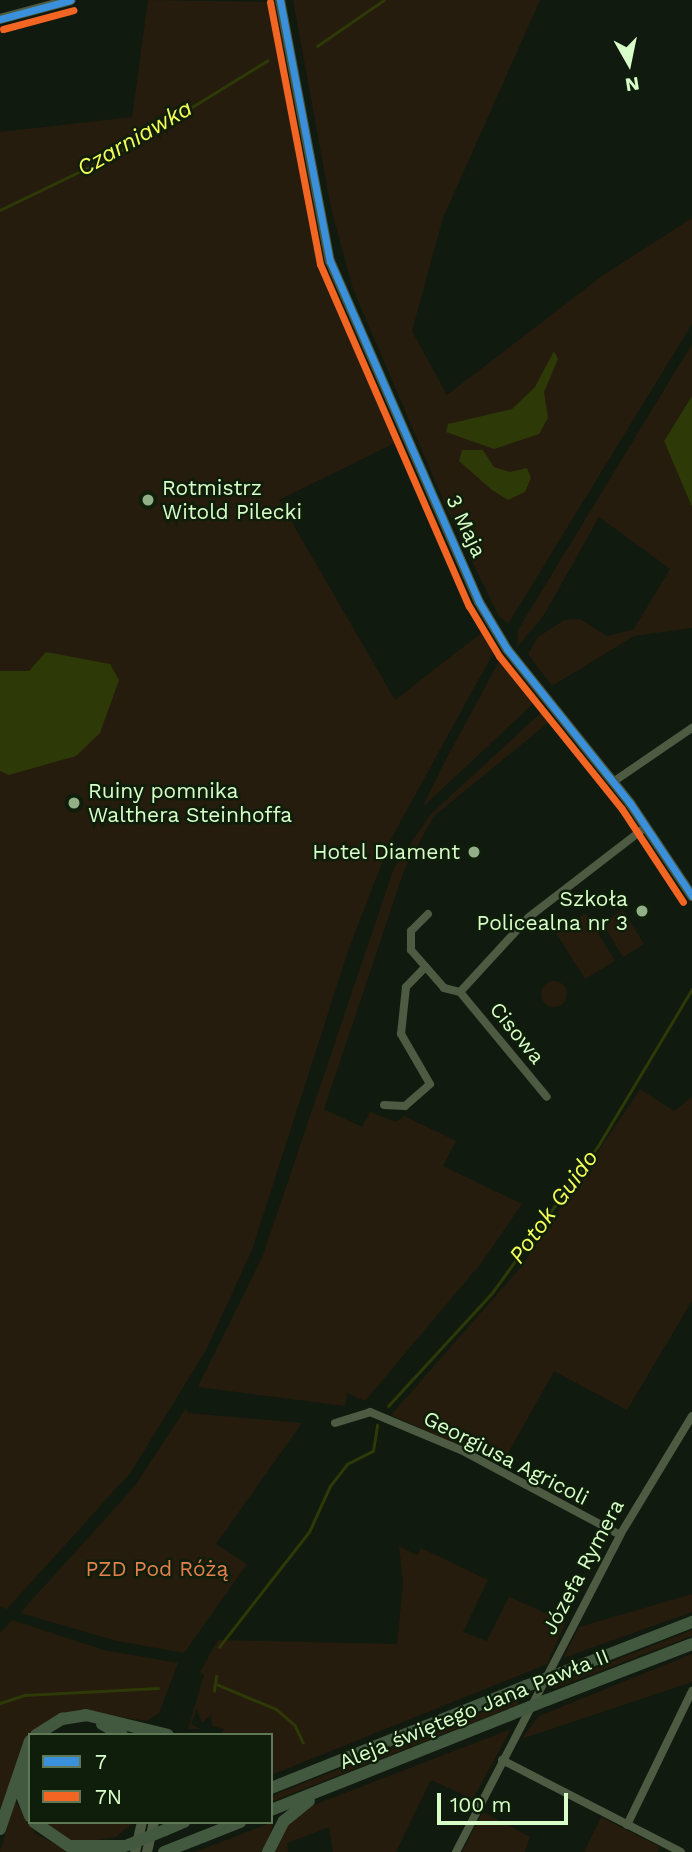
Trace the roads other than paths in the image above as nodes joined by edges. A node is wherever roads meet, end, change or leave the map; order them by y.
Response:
1 (71, 0) edge
2 (280, 0) edge
3 (0, 19) edge
4 (692, 728) edge
5 (613, 782) junction
6 (646, 827) junction
7 (690, 891) edge
8 (428, 914) dead end
9 (425, 967) junction
10 (460, 992) junction
11 (547, 1097) dead end
12 (384, 1105) dead end
13 (692, 1416) edge
14 (335, 1423) dead end
15 (620, 1535) junction
16 (692, 1622) edge
17 (692, 1644) edge
18 (692, 1691) edge
19 (39, 1733) edge
20 (52, 1733) edge
21 (117, 1733) edge
22 (159, 1733) edge
23 (28, 1747) edge
24 (28, 1760) edge
25 (502, 1760) junction
26 (339, 1783) junction
27 (273, 1787) edge
28 (28, 1809) edge
29 (273, 1809) edge
30 (37, 1824) edge
31 (141, 1824) edge
32 (235, 1824) edge
33 (627, 1825) junction
34 (159, 1826) edge
35 (0, 1829) edge
36 (129, 1847) edge
37 (109, 1852) edge
38 (147, 1852) edge
39 (164, 1852) edge
40 (268, 1852) edge
41 (456, 1852) edge
42 (681, 1852) edge

1 - 3 street
2 - 5 main road, 3 Maja
4 - 5 street
5 - 6 main road, 3 Maja
6 - 7 main road, 3 Maja
6 - 10 street
8 - 9 street, Cisowa
9 - 10 street, Cisowa
9 - 12 street
10 - 11 street, Cisowa
13 - 15 street, Józefa Rymera
14 - 15 street, Georgiusa Agricoli
15 - 25 street, Józefa Rymera
16 - 27 main road, Aleja świętego Jana Pawła II, bridge
17 - 26 main road, Aleja świętego Jana Pawła II, bridge
18 - 33 street
19 - 22 main road
20 - 21 main road
23 - 35 main road
24 - 28 main road
25 - 33 street
25 - 41 street, Józefa Rymera
26 - 29 main road, Aleja świętego Jana Pawła II
26 - 40 main road
30 - 36 main road
31 - 36 street
32 - 39 main road
33 - 42 street
34 - 36 main road, bridge
34 - 38 street
36 - 37 main road

